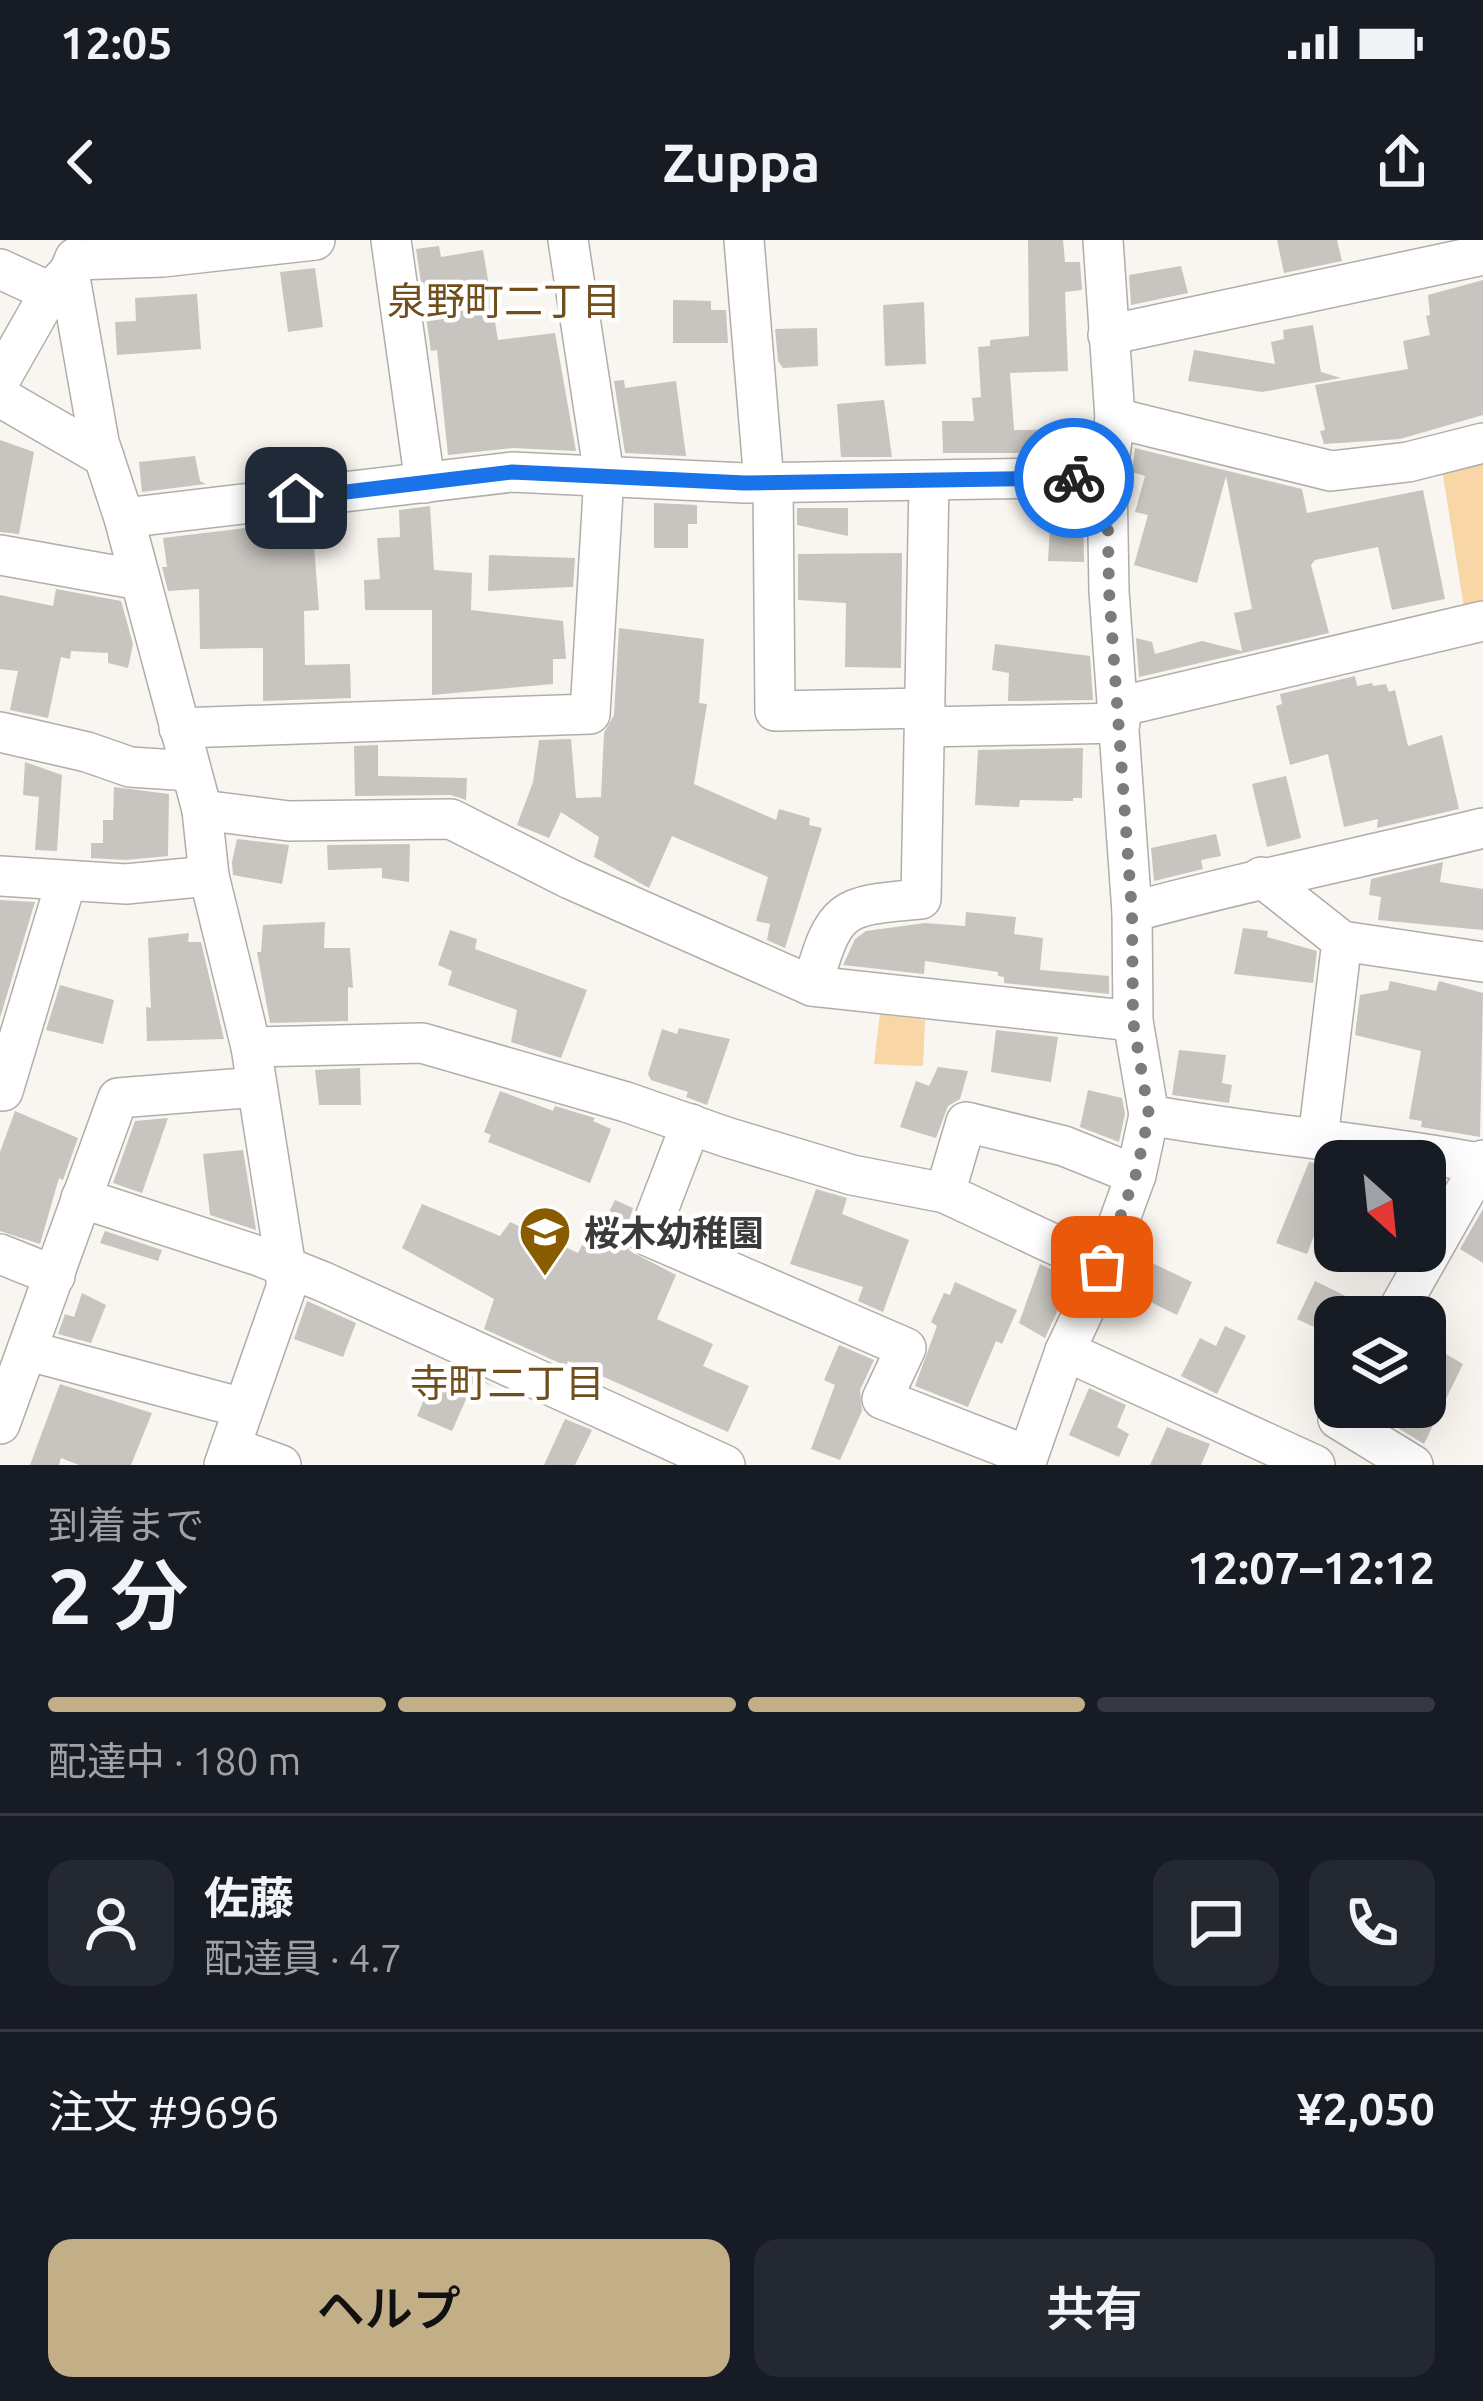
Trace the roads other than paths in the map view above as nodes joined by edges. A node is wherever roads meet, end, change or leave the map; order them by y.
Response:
1 (315, 240) edge
2 (392, 240) edge
3 (568, 240) edge
4 (744, 240) edge
5 (1103, 240) edge
6 (1483, 255) edge
7 (67, 266) edge
8 (0, 269) edge
9 (1108, 335) junction
10 (0, 380) edge
11 (0, 398) edge
12 (1115, 418) junction
13 (1483, 443) edge
14 (104, 458) junction
15 (604, 475) junction
16 (1107, 477) junction
17 (424, 483) junction
18 (768, 483) junction
19 (929, 483) junction
20 (124, 518) junction
21 (0, 555) edge
22 (140, 580) junction
23 (1483, 622) edge
24 (1119, 715) junction
25 (925, 718) junction
26 (179, 728) junction
27 (0, 732) edge
28 (191, 771) junction
29 (202, 810) junction
30 (1483, 828) edge
31 (0, 876) edge
32 (208, 876) junction
33 (1261, 877) junction
34 (66, 882) junction
35 (1132, 913) junction
36 (1342, 940) junction
37 (1483, 962) edge
38 (812, 986) junction
39 (1133, 1021) junction
40 (251, 1047) junction
41 (257, 1087) junction
42 (0, 1090) edge
43 (1149, 1115) junction
44 (691, 1124) junction
45 (1318, 1139) junction
46 (1481, 1161) edge
47 (1136, 1174) junction
48 (945, 1193) junction
49 (81, 1198) junction
50 (0, 1254) edge
51 (1102, 1267) junction
52 (286, 1268) junction
53 (55, 1276) junction
54 (1406, 1296) edge
55 (29, 1351) junction
56 (1065, 1352) junction
57 (243, 1408) junction
58 (0, 1424) edge
59 (1345, 1434) edge
60 (228, 1456) edge
61 (1026, 1461) edge
62 (281, 1465) edge
63 (725, 1465) edge
64 (1316, 1465) edge
65 (1413, 1465) edge

1 - 7 street
2 - 17 street
3 - 15 street
4 - 18 street
5 - 9 street
6 - 9 street
7 - 8 street
7 - 10 street
7 - 14 street
9 - 12 street
11 - 14 street
12 - 13 street
12 - 16 street
14 - 20 street
15 - 17 street
15 - 18 street
15 - 26 street
16 - 19 street
16 - 24 street
17 - 20 street
18 - 19 street
18 - 25 street
19 - 25 street
20 - 22 street
21 - 22 street
22 - 26 street
23 - 24 street
24 - 25 street
24 - 35 street
25 - 38 street
26 - 28 street
27 - 28 street
28 - 29 street
29 - 32 street
29 - 38 street
30 - 33 street
31 - 34 street
32 - 34 street
32 - 40 street
33 - 35 street
33 - 36 street
34 - 42 street
35 - 39 street
36 - 37 street
36 - 45 street
38 - 39 street
39 - 43 street
40 - 41 street
40 - 44 street
41 - 49 street
41 - 52 street
43 - 45 street
43 - 47 street
44 - 48 street
44 - 61 street
45 - 46 street
46 - 54 street
47 - 48 street
47 - 51 street
48 - 51 street
49 - 52 street
49 - 53 street
50 - 53 street
51 - 56 street
52 - 57 street
52 - 63 street
53 - 55 street
55 - 57 street
55 - 58 street
56 - 61 street
56 - 64 street
57 - 60 street
59 - 65 street
60 - 62 street

